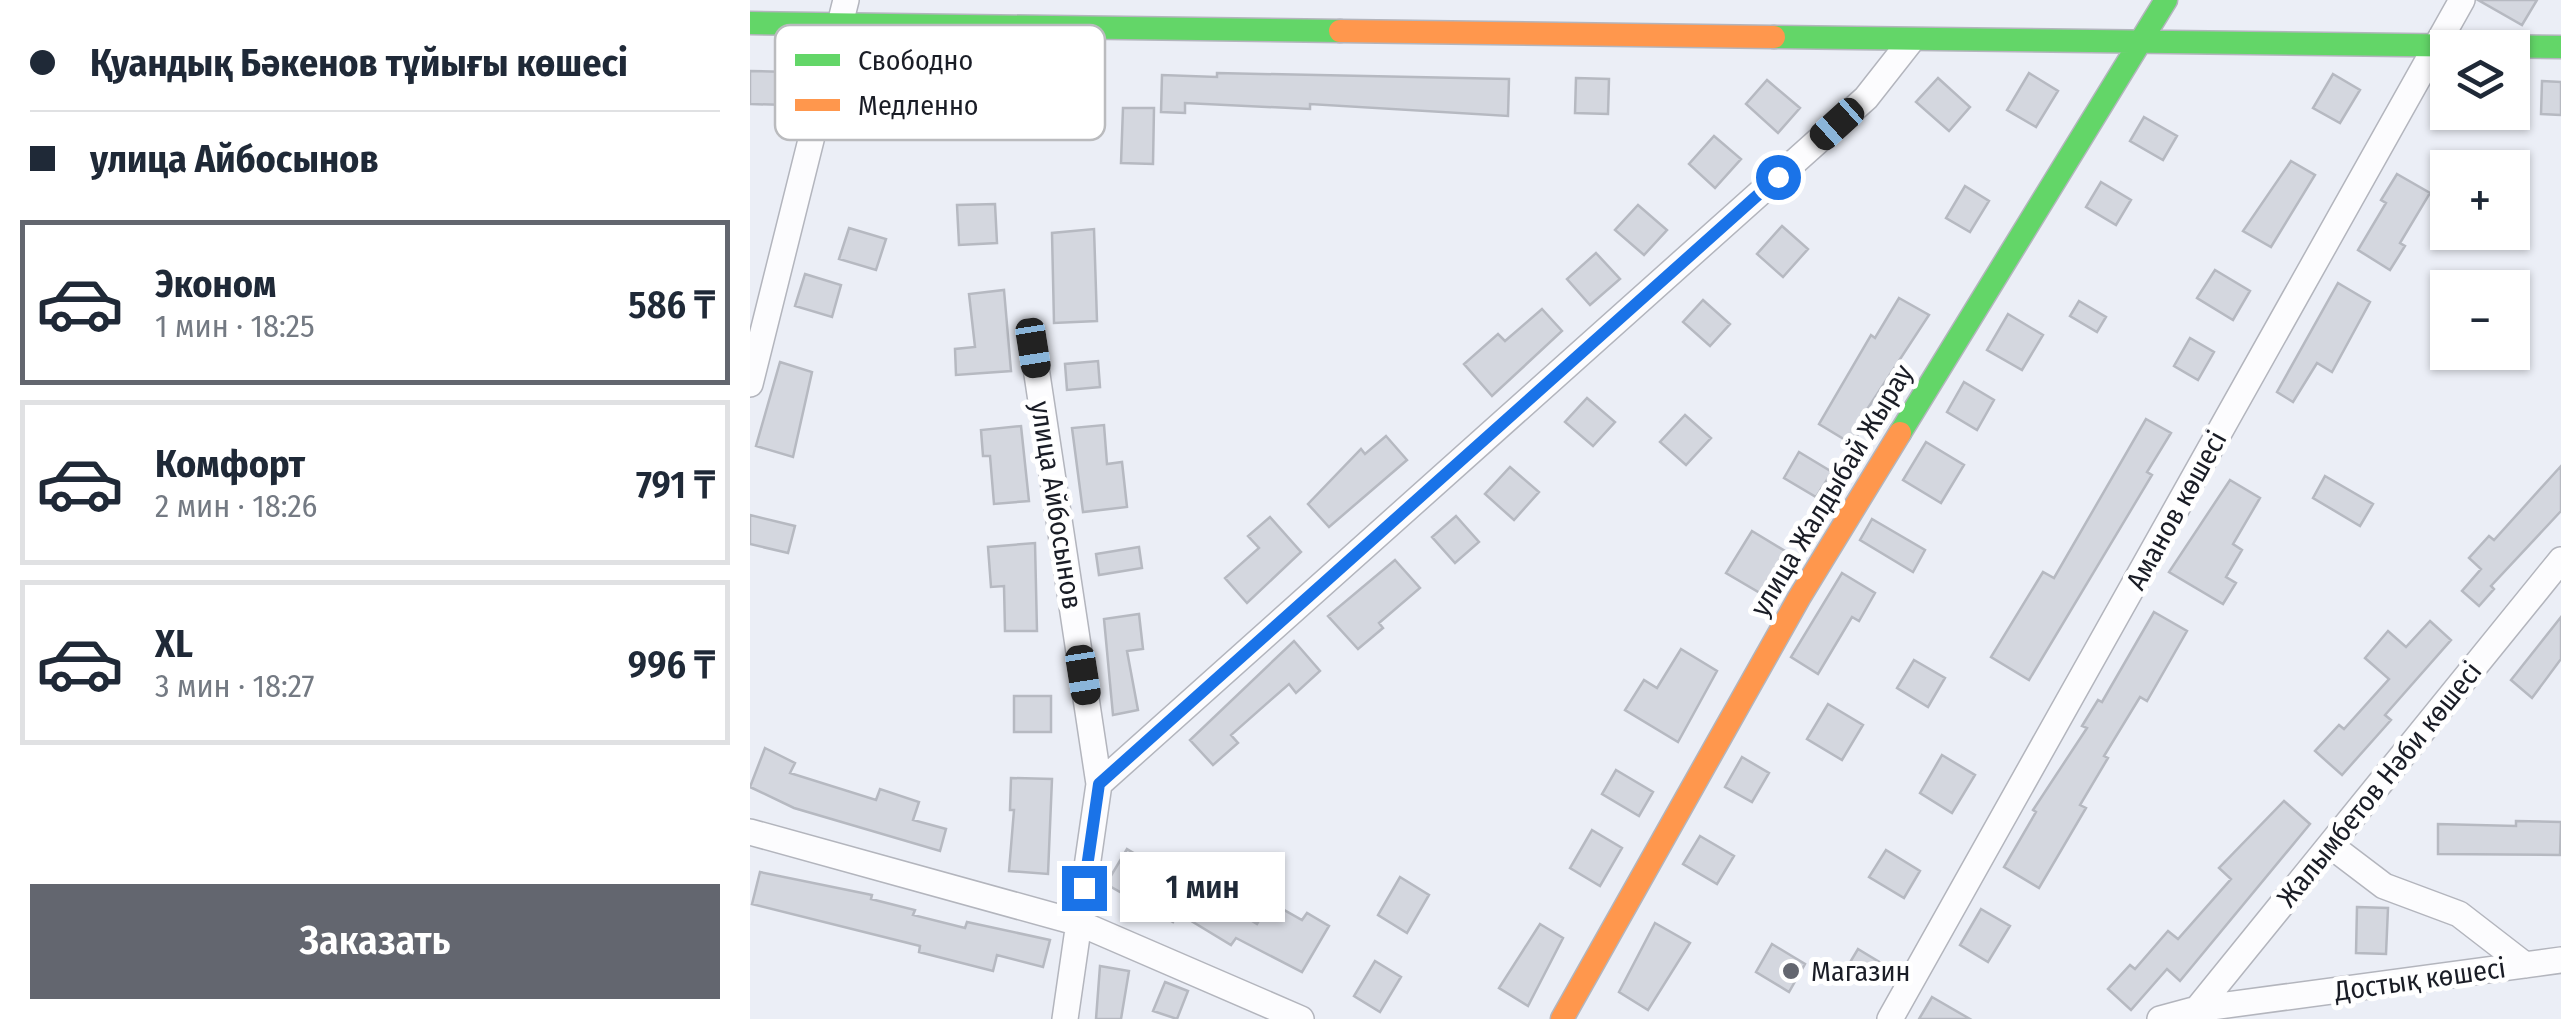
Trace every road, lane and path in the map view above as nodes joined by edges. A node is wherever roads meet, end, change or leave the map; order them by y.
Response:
1 (2166, 0) edge
2 (2462, 0) edge
3 (843, 11) edge
4 (750, 24) edge
5 (2446, 30) edge
6 (1910, 42) junction
7 (2140, 43) junction
8 (2430, 46) edge
9 (2530, 48) edge
10 (2561, 48) edge
11 (2430, 58) edge
12 (811, 140) edge
13 (1033, 348) dead end
14 (750, 384) edge
15 (2561, 560) edge
16 (1099, 784) junction
17 (750, 832) edge
18 (2330, 845) junction
19 (1079, 923) junction
20 (2561, 960) edge
21 (2524, 966) junction
22 (2197, 1009) junction
23 (1065, 1019) edge
24 (1301, 1019) edge
25 (1562, 1019) edge
26 (1890, 1019) edge
27 (2160, 1019) edge

1 - 7 street, улица Жалдыбай Жырау
2 - 5 street, Аманов көшесі
3 - 4 street
3 - 6 street
6 - 7 street
6 - 16 street
7 - 8 street
7 - 25 street, улица Жалдыбай Жырау
9 - 10 street
11 - 26 street, Аманов көшесі
12 - 14 street
13 - 16 street, улица Айбосынов
15 - 18 street, Жалымбетов Нәби көшесі
16 - 19 street, улица Айбосынов
17 - 19 street
18 - 21 street
18 - 22 street, Жалымбетов Нәби көшесі
19 - 23 street, улица Айбосынов
19 - 24 street
20 - 21 street, Достық көшесі
21 - 22 street, Достық көшесі
22 - 27 street, Достық көшесі

